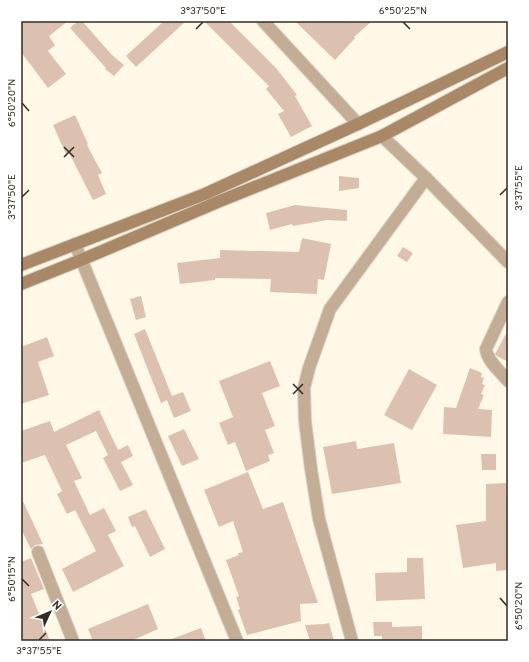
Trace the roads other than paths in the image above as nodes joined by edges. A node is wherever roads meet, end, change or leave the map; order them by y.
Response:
1 (263, 21) edge
2 (508, 52) edge
3 (508, 68) edge
4 (358, 124) junction
5 (382, 136) junction
6 (426, 178) junction
7 (75, 244) junction
8 (81, 260) junction
9 (508, 262) edge
10 (21, 265) edge
11 (21, 284) edge
12 (508, 302) edge
13 (508, 381) edge
14 (38, 552) dead end
15 (73, 641) edge
16 (237, 641) edge
17 (352, 641) edge

1 - 4 street
2 - 4 main road
3 - 5 main road
4 - 7 main road
5 - 6 street
5 - 8 main road
6 - 9 street
6 - 17 street
7 - 8 street
7 - 10 main road
8 - 11 main road
8 - 16 street
12 - 13 street
14 - 15 street

